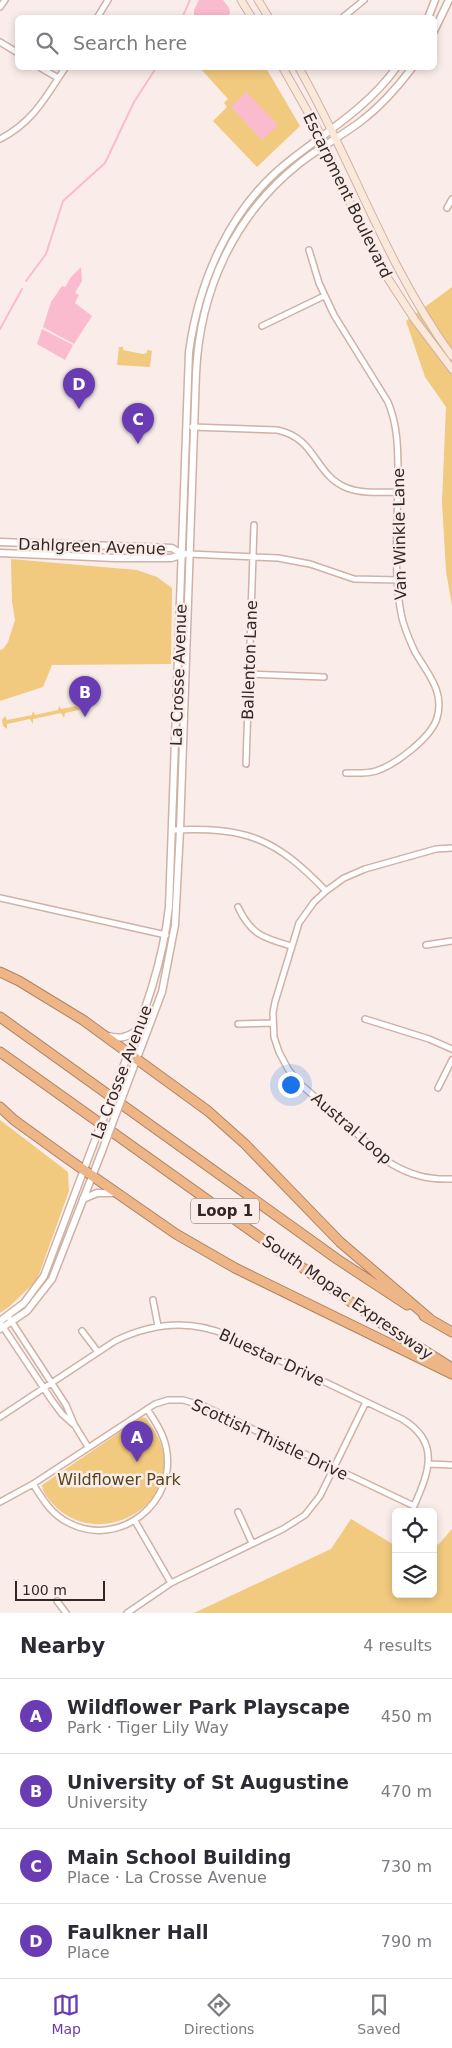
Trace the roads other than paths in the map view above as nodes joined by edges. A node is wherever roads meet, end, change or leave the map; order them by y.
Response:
1 (4, 0) edge
2 (108, 0) edge
3 (241, 0) edge
4 (258, 0) edge
5 (364, 0) edge
6 (435, 0) edge
7 (449, 0) edge
8 (0, 7) edge
9 (99, 15) edge
10 (250, 15) edge
11 (267, 15) edge
12 (346, 15) edge
13 (429, 15) edge
14 (437, 26) edge
15 (0, 42) edge
16 (15, 51) edge
17 (44, 70) edge
18 (64, 70) edge
19 (284, 70) edge
20 (300, 70) edge
21 (394, 70) edge
22 (410, 70) edge
23 (58, 78) junction
24 (332, 129) junction
25 (320, 137) junction
26 (336, 138) junction
27 (0, 139) edge
28 (324, 146) junction
29 (258, 191) junction
30 (264, 197) junction
31 (452, 198) edge
32 (448, 208) dead end
33 (309, 250) dead end
34 (324, 296) junction
35 (203, 301) junction
36 (262, 326) dead end
37 (452, 356) edge
38 (452, 369) edge
39 (190, 427) junction
40 (398, 492) junction
41 (254, 525) dead end
42 (0, 542) edge
43 (0, 553) edge
44 (186, 554) junction
45 (253, 556) junction
46 (397, 580) junction
47 (249, 674) junction
48 (324, 677) dead end
49 (246, 764) dead end
50 (346, 773) dead end
51 (176, 830) junction
52 (452, 848) edge
53 (326, 891) junction
54 (0, 898) edge
55 (238, 907) dead end
56 (166, 935) junction
57 (452, 941) edge
58 (426, 945) dead end
59 (291, 946) junction
60 (0, 972) edge
61 (0, 1017) edge
62 (365, 1019) dead end
63 (273, 1023) junction
64 (238, 1024) dead end
65 (137, 1031) junction
66 (101, 1034) junction
67 (452, 1050) edge
68 (0, 1052) edge
69 (128, 1054) junction
70 (136, 1060) junction
71 (452, 1060) edge
72 (438, 1088) dead end
73 (0, 1107) edge
74 (84, 1170) junction
75 (92, 1176) junction
76 (452, 1179) edge
77 (117, 1193) junction
78 (83, 1199) junction
79 (153, 1300) dead end
80 (8, 1316) junction
81 (430, 1319) junction
82 (12, 1322) junction
83 (1, 1325) edge
84 (158, 1326) junction
85 (82, 1331) dead end
86 (452, 1332) edge
87 (98, 1352) junction
88 (452, 1368) edge
89 (452, 1374) edge
90 (52, 1383) junction
91 (43, 1388) junction
92 (366, 1402) junction
93 (147, 1409) junction
94 (0, 1418) edge
95 (74, 1424) junction
96 (88, 1447) junction
97 (429, 1464) junction
98 (452, 1465) edge
99 (334, 1468) junction
100 (33, 1484) junction
101 (0, 1502) edge
102 (238, 1512) dead end
103 (135, 1522) junction
104 (252, 1543) junction
105 (171, 1583) junction
106 (57, 1601) dead end
107 (66, 1613) edge
108 (127, 1613) edge

1 - 8 street
2 - 9 street
3 - 10 main road
4 - 11 main road
5 - 12 street
6 - 13 street
7 - 14 street
15 - 16 street
17 - 23 street
18 - 23 street
19 - 25 main road, Escarpment Boulevard
20 - 24 main road, Escarpment Boulevard
21 - 24 street, La Crosse Avenue
22 - 26 street, La Crosse Avenue
23 - 27 street
24 - 25 street, La Crosse Avenue
24 - 26 main road, Escarpment Boulevard
25 - 28 main road, Escarpment Boulevard
25 - 29 street, La Crosse Avenue
26 - 28 street, La Crosse Avenue
26 - 37 main road, Escarpment Boulevard
28 - 30 street, La Crosse Avenue
28 - 38 main road, Escarpment Boulevard
29 - 30 street
29 - 35 street, La Crosse Avenue
30 - 35 street, La Crosse Avenue
31 - 32 street
33 - 34 street, Van Winkle Lane
34 - 36 street
34 - 40 street, Van Winkle Lane
35 - 39 street, La Crosse Avenue
39 - 40 street
39 - 44 street, La Crosse Avenue
40 - 46 street, Van Winkle Lane
41 - 45 street, Ballenton Lane
42 - 44 street, Dahlgreen Avenue
43 - 44 street, Dahlgreen Avenue
44 - 45 street, Dahlgreen Avenue
44 - 51 street, La Crosse Avenue
45 - 46 street, Dahlgreen Avenue
45 - 47 street, Ballenton Lane
46 - 50 street, Van Winkle Lane
47 - 48 street
47 - 49 street, Ballenton Lane
51 - 53 street
51 - 56 street, La Crosse Avenue
51 - 70 street, La Crosse Avenue
52 - 53 street, Austral Loop
53 - 59 street, Austral Loop
54 - 56 street
55 - 59 street
56 - 65 street, La Crosse Avenue
57 - 58 street
59 - 63 street, Austral Loop
60 - 66 highway
61 - 81 highway, South Mopac Expressway / Loop 1
62 - 67 street
63 - 64 street
63 - 76 street, Austral Loop
65 - 66 street
65 - 69 street, La Crosse Avenue
66 - 69 highway
68 - 88 highway, South Mopac Expressway / Loop 1
69 - 70 highway
69 - 74 street, La Crosse Avenue, bridge
70 - 75 street, La Crosse Avenue, bridge
70 - 81 highway
71 - 72 street
73 - 74 highway
74 - 75 highway
74 - 80 street, La Crosse Avenue
75 - 77 highway
75 - 78 street, La Crosse Avenue
77 - 78 street
77 - 89 highway
78 - 82 street
79 - 84 street
80 - 82 street
80 - 83 street, La Crosse Avenue
81 - 86 highway, South Mopac Expressway / Loop 1
82 - 83 street
82 - 90 street
83 - 91 street
84 - 87 street, Bluestar Drive
84 - 92 street, Bluestar Drive
85 - 87 street
87 - 90 street, Bluestar Drive
90 - 91 street, Bluestar Drive
90 - 95 street
91 - 94 street, Bluestar Drive
91 - 95 street
92 - 97 street, Bluestar Drive
92 - 99 street
93 - 96 street, Scottish Thistle Drive
93 - 99 street, Scottish Thistle Drive
93 - 103 street
95 - 96 street
96 - 100 street, Scottish Thistle Drive
97 - 98 street
97 - 99 street, Scottish Thistle Drive
99 - 104 street
100 - 101 street, Scottish Thistle Drive
100 - 103 street
102 - 104 street
103 - 105 street
104 - 105 street
105 - 108 street
106 - 107 street

